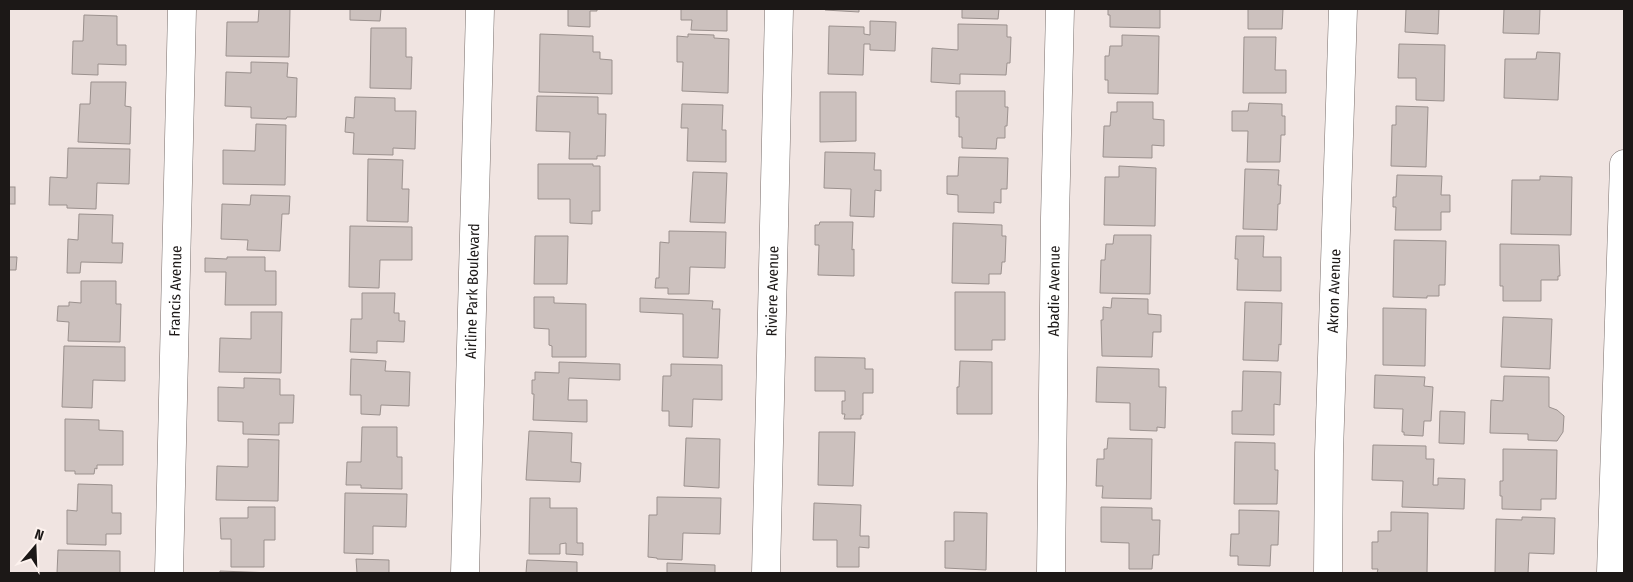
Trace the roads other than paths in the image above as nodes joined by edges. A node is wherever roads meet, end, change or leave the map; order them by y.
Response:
1 (182, 9) edge
2 (480, 9) edge
3 (779, 9) edge
4 (1060, 9) edge
5 (1343, 9) edge
6 (1624, 164) edge
7 (170, 573) edge
8 (465, 573) edge
9 (766, 573) edge
10 (1051, 573) edge
11 (1328, 573) edge
12 (1612, 573) edge

1 - 7 street, Francis Avenue
2 - 8 street, Airline Park Boulevard
3 - 9 street, Riviere Avenue
4 - 10 street, Abadie Avenue
5 - 11 street, Akron Avenue
6 - 12 street

